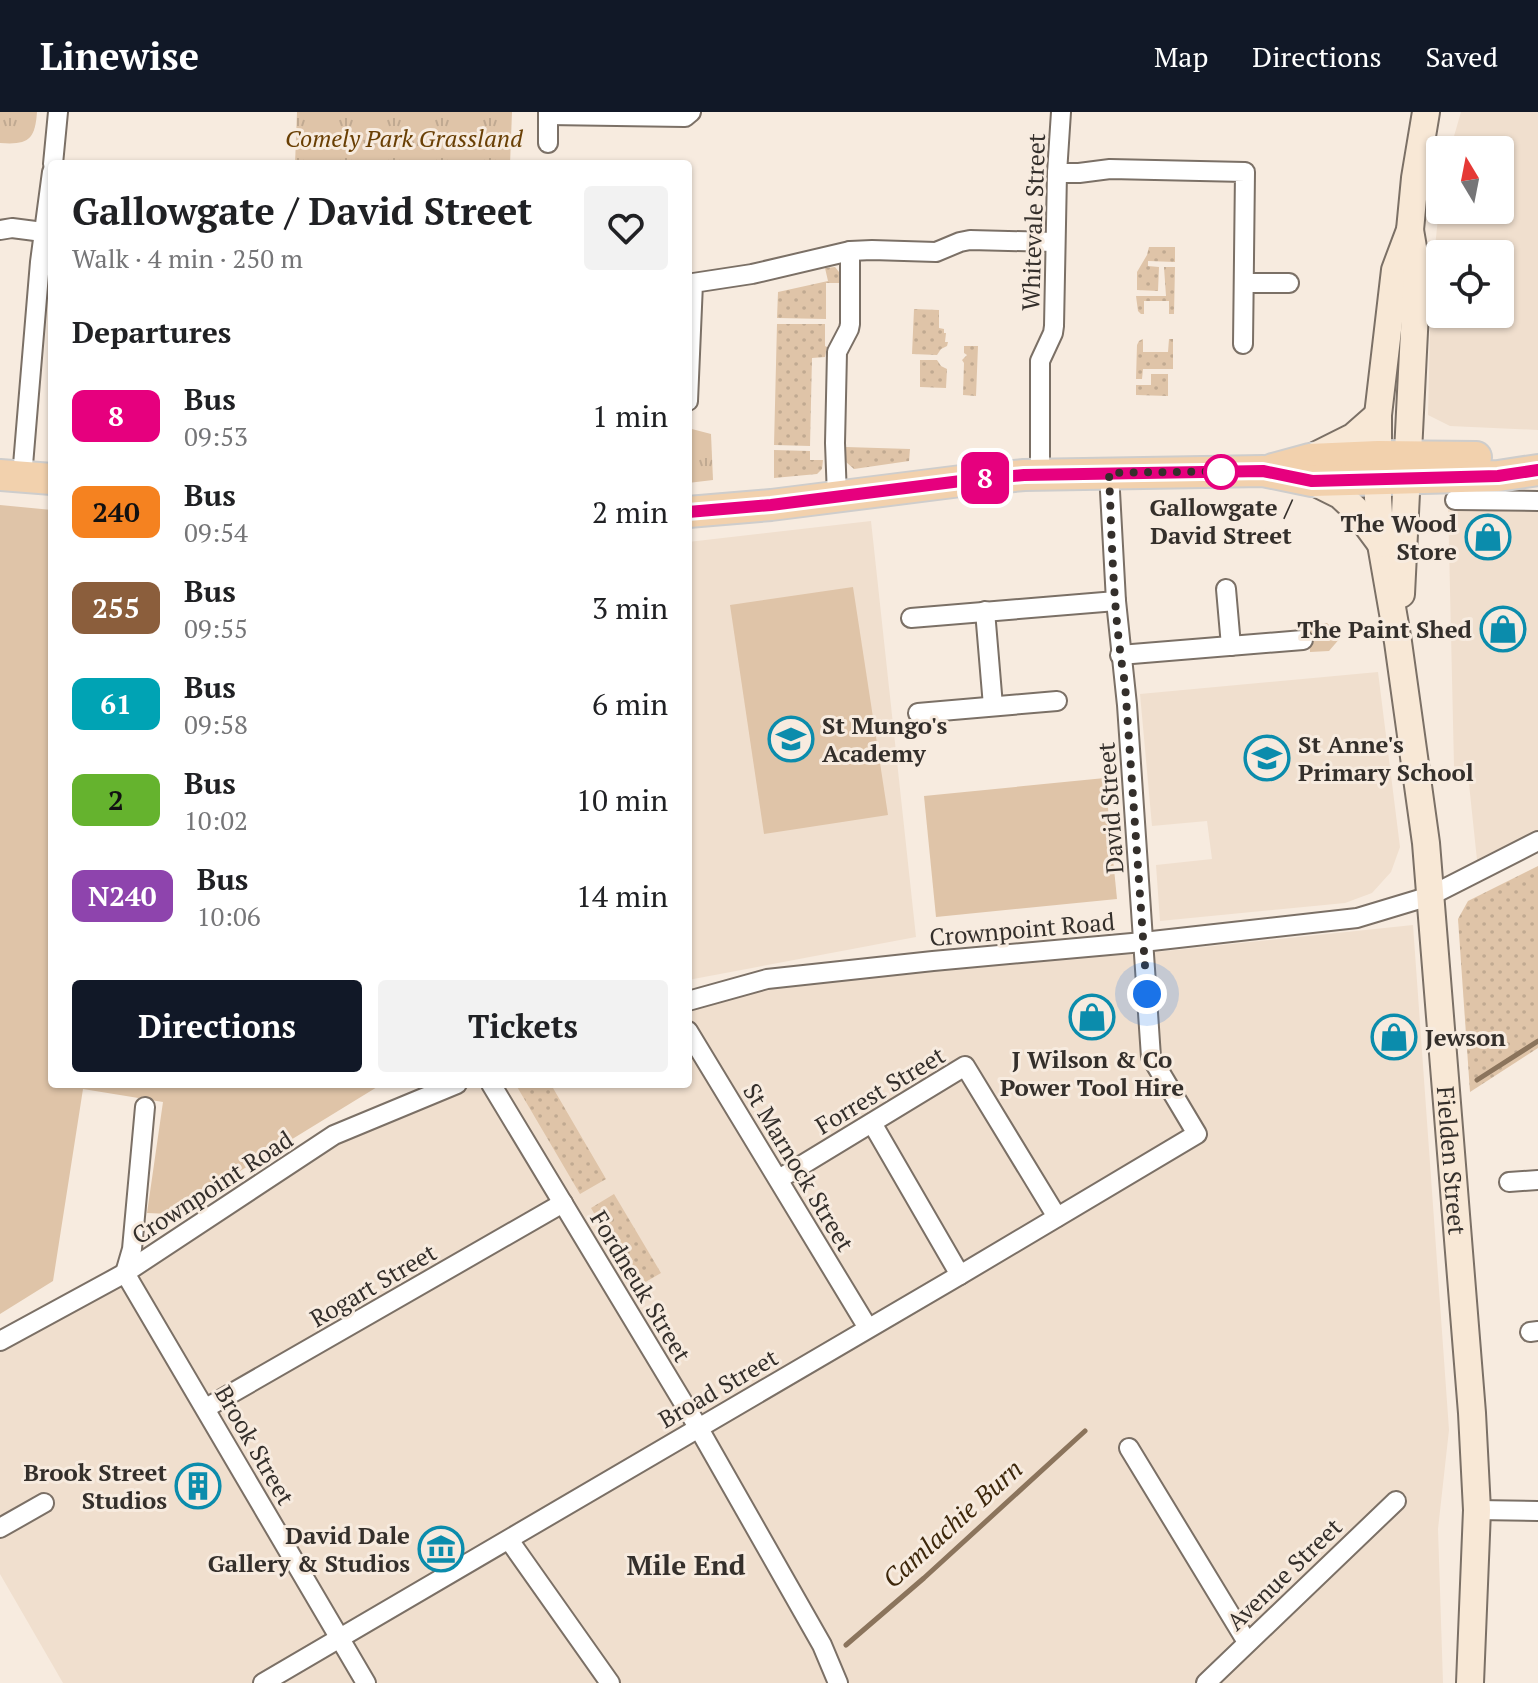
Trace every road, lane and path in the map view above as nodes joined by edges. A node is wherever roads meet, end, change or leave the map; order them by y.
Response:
1 (58, 112) edge
2 (691, 112) edge
3 (1061, 112) edge
4 (1426, 112) edge
5 (548, 114) edge
6 (548, 143) dead end
7 (53, 160) edge
8 (1057, 173) junction
9 (48, 199) edge
10 (0, 230) edge
11 (1410, 230) junction
12 (43, 232) junction
13 (1055, 242) junction
14 (850, 251) junction
15 (46, 263) edge
16 (1244, 283) junction
17 (1289, 283) dead end
18 (692, 307) edge
19 (1243, 344) dead end
20 (1378, 415) junction
21 (1393, 467) junction
22 (1538, 468) edge
23 (1311, 470) junction
24 (1109, 473) junction
25 (1040, 474) junction
26 (25, 477) edge
27 (837, 497) junction
28 (1455, 500) dead end
29 (1538, 501) edge
30 (692, 512) edge
31 (1381, 544) junction
32 (1226, 589) dead end
33 (1116, 601) junction
34 (985, 611) junction
35 (911, 618) dead end
36 (1303, 640) dead end
37 (1398, 642) junction
38 (1231, 646) junction
39 (1120, 655) junction
40 (1057, 701) dead end
41 (993, 706) junction
42 (918, 713) dead end
43 (1538, 841) edge
44 (1430, 896) junction
45 (1143, 942) junction
46 (692, 1000) edge
47 (692, 1038) edge
48 (447, 1088) edge
49 (493, 1088) edge
50 (145, 1107) dead end
51 (872, 1123) junction
52 (1197, 1134) joint
53 (779, 1179) junction
54 (1538, 1180) edge
55 (1509, 1182) dead end
56 (563, 1203) junction
57 (1057, 1217) junction
58 (125, 1273) junction
59 (960, 1275) junction
60 (868, 1328) junction
61 (0, 1341) edge
62 (206, 1408) junction
63 (698, 1427) junction
64 (1129, 1448) dead end
65 (1396, 1501) dead end
66 (44, 1503) dead end
67 (1477, 1510) junction
68 (1538, 1511) edge
69 (0, 1528) edge
70 (509, 1540) junction
71 (340, 1638) junction
72 (1247, 1642) junction
73 (263, 1683) edge
74 (366, 1683) edge
75 (610, 1683) edge
76 (838, 1683) edge
77 (1206, 1683) edge
78 (1470, 1683) edge

1 - 7 street
2 - 5 street
3 - 8 street, Whitevale Street
4 - 11 main road
5 - 6 street
8 - 13 street, Whitevale Street
8 - 16 street
9 - 12 street
10 - 12 street
11 - 20 main road
11 - 21 main road
12 - 15 street
13 - 14 street
13 - 25 street, Whitevale Street
14 - 18 street
14 - 27 street
15 - 26 street
16 - 17 street
16 - 19 street
20 - 21 main road
20 - 23 main road
21 - 22 main road
21 - 23 main road
21 - 31 main road, Fielden Street
21 - 37 main road, Fielden Street
23 - 24 main road
23 - 31 main road, Fielden Street
24 - 25 main road
24 - 33 street
25 - 27 main road
27 - 30 main road
28 - 29 street
31 - 37 main road, Fielden Street
32 - 38 street
33 - 34 street
33 - 39 street
34 - 35 street
34 - 41 street
36 - 38 street
37 - 44 main road, Fielden Street
38 - 39 street
39 - 45 street, David Street
40 - 41 street
41 - 42 street
43 - 44 street, Crownpoint Road
44 - 45 street, Crownpoint Road
44 - 67 main road, Fielden Street
45 - 46 street, Crownpoint Road
45 - 52 street, David Street
47 - 53 street, St Marnock Street
48 - 58 street, Crownpoint Road
49 - 56 street, Fordneuk Street
50 - 58 street
51 - 53 street, Forrest Street
51 - 57 street, Forrest Street
51 - 59 street
52 - 57 street, Broad Street
53 - 60 street, St Marnock Street
54 - 55 street
56 - 62 street, Rogart Street
56 - 63 street, Fordneuk Street
57 - 59 street, Broad Street
58 - 61 street, Crownpoint Road
58 - 62 street, Brook Street
59 - 60 street, Broad Street
60 - 63 street, Broad Street
62 - 71 street, Brook Street
63 - 70 street, Broad Street
63 - 76 street, Fordneuk Street
64 - 72 street
65 - 72 street, Avenue Street
66 - 69 street
67 - 68 street
67 - 78 main road, Fielden Street
70 - 71 street, Broad Street
70 - 75 street
71 - 73 street, Broad Street
71 - 74 street, Brook Street
72 - 77 street, Avenue Street

